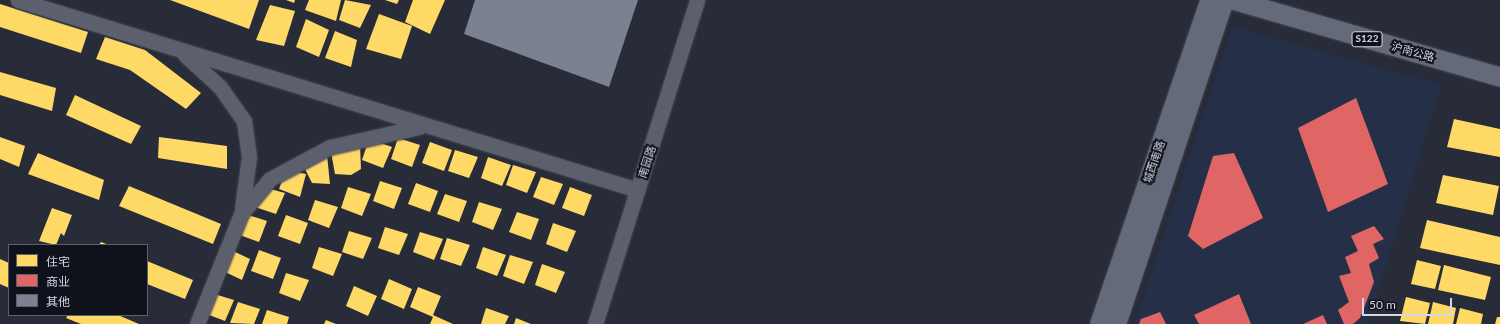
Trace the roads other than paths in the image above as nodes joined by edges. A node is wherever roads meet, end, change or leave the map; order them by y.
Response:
1 (18, 0) edge
2 (698, 0) edge
3 (1209, 0) edge
4 (1224, 0) edge
5 (1234, 0) edge
6 (1277, 0) edge
7 (180, 51) junction
8 (1500, 65) edge
9 (1500, 77) edge
10 (424, 126) junction
11 (638, 190) junction
12 (241, 214) junction
13 (197, 324) edge
14 (595, 324) edge
15 (1099, 324) edge
16 (1116, 324) edge

1 - 7 street
2 - 11 street, 南园路
3 - 15 main road, 城西南路
4 - 16 main road, 城西南路
5 - 9 main road, 沪南公路 / S122
6 - 8 main road, 沪南公路 / S122
7 - 10 street
7 - 12 street
10 - 11 street
10 - 12 street
11 - 14 street, 南园路
12 - 13 street

